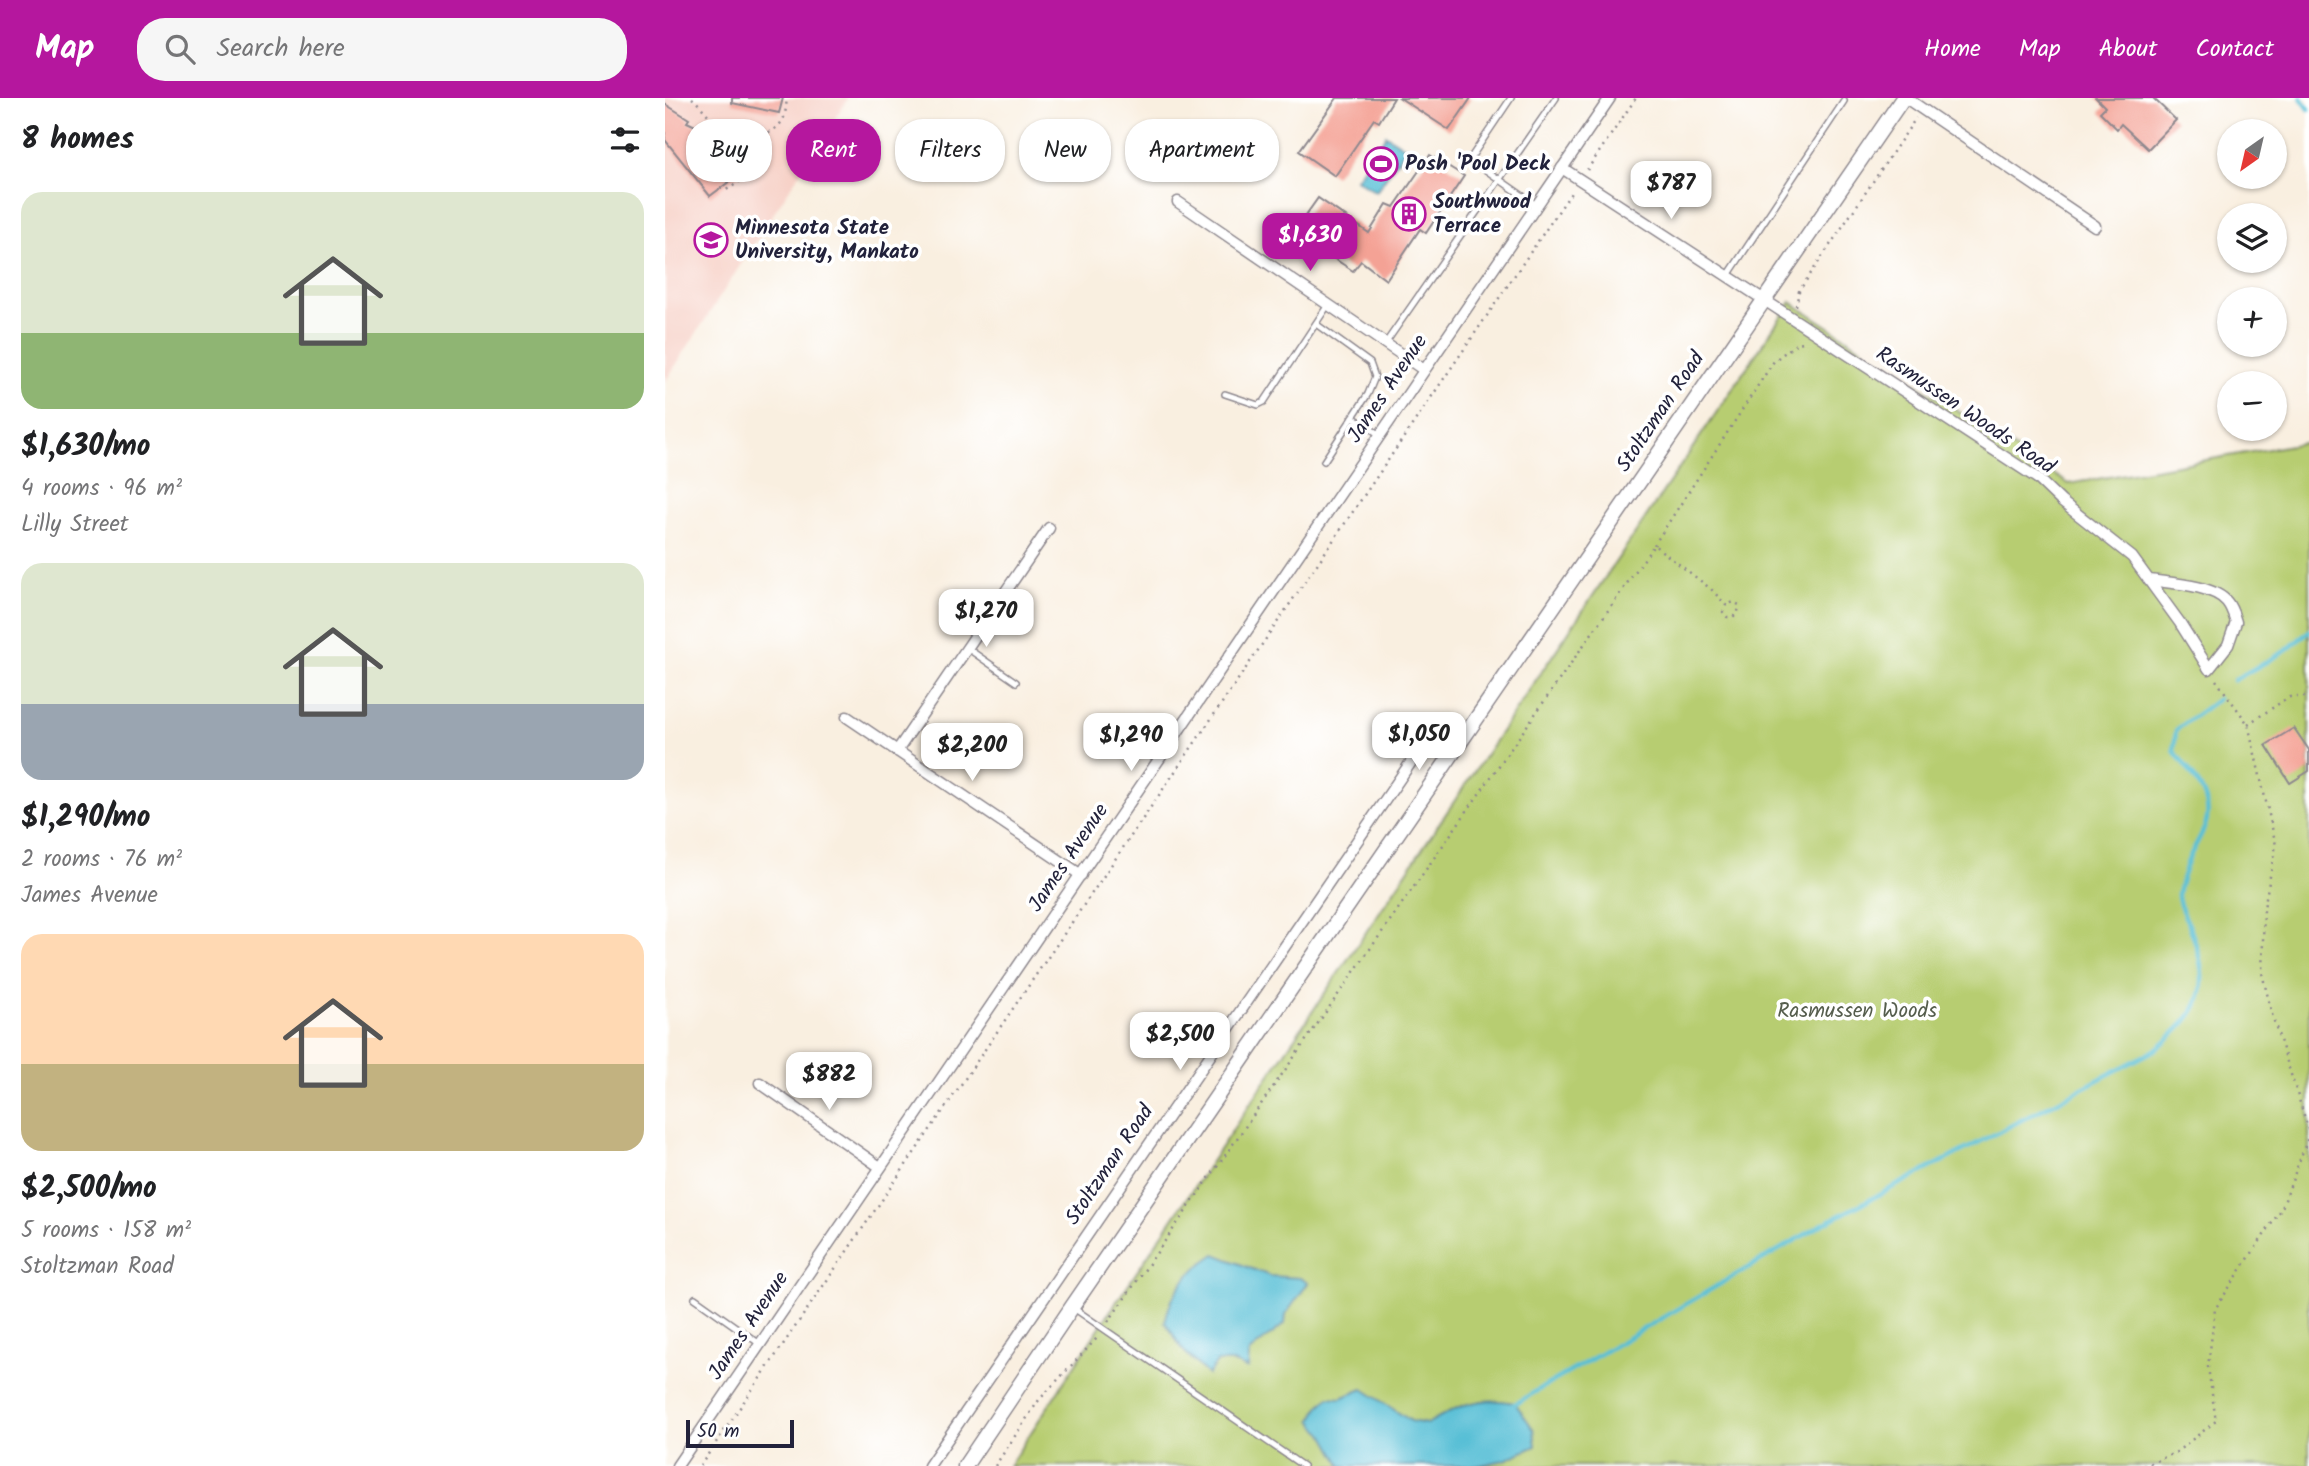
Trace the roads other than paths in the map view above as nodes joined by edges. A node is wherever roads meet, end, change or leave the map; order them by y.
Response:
1 (1511, 98) edge
2 (1556, 98) edge
3 (1610, 98) edge
4 (1905, 98) edge
5 (1844, 101) dead end
6 (1562, 168) junction
7 (1499, 180) junction
8 (1178, 202) dead end
9 (1537, 205) junction
10 (2095, 226) dead end
11 (1727, 277) junction
12 (1763, 300) junction
13 (1328, 305) junction
14 (1315, 324) junction
15 (1385, 344) junction
16 (1424, 370) junction
17 (1224, 394) dead end
18 (1353, 417) junction
19 (1380, 435) junction
20 (1324, 461) dead end
21 (1049, 528) dead end
22 (2149, 580) junction
23 (967, 648) junction
24 (1016, 682) dead end
25 (847, 717) dead end
26 (897, 751) junction
27 (1455, 751) junction
28 (1081, 875) junction
29 (760, 1083) dead end
30 (880, 1167) junction
31 (695, 1298) dead end
32 (1072, 1307) junction
33 (760, 1344) junction
34 (677, 1466) edge
35 (929, 1466) edge
36 (965, 1466) edge
37 (1303, 1466) edge

1 - 7 lane
2 - 7 lane
3 - 6 street, James Avenue
4 - 10 street
4 - 12 street, Stoltzman Road
5 - 11 lane
6 - 9 street, James Avenue
6 - 11 street, Rasmussen Woods Road
7 - 9 lane
7 - 15 lane
8 - 13 street
9 - 16 street, James Avenue
11 - 12 street, Rasmussen Woods Road
12 - 22 street, Rasmussen Woods Road
12 - 27 street, Stoltzman Road
13 - 14 lane
13 - 15 street
14 - 17 lane
14 - 18 lane
15 - 16 street
16 - 19 street, James Avenue
18 - 19 lane
18 - 20 lane
19 - 28 street, James Avenue
21 - 23 street
22 - 22 street, Rasmussen Woods Road
23 - 24 lane
23 - 26 street
25 - 26 street
26 - 28 street
27 - 32 street, Stoltzman Road
27 - 35 street, Stoltzman Road
28 - 30 street, James Avenue
29 - 30 street
30 - 33 street, James Avenue
31 - 33 lane
32 - 36 street, Stoltzman Road
32 - 37 lane
33 - 34 street, James Avenue

